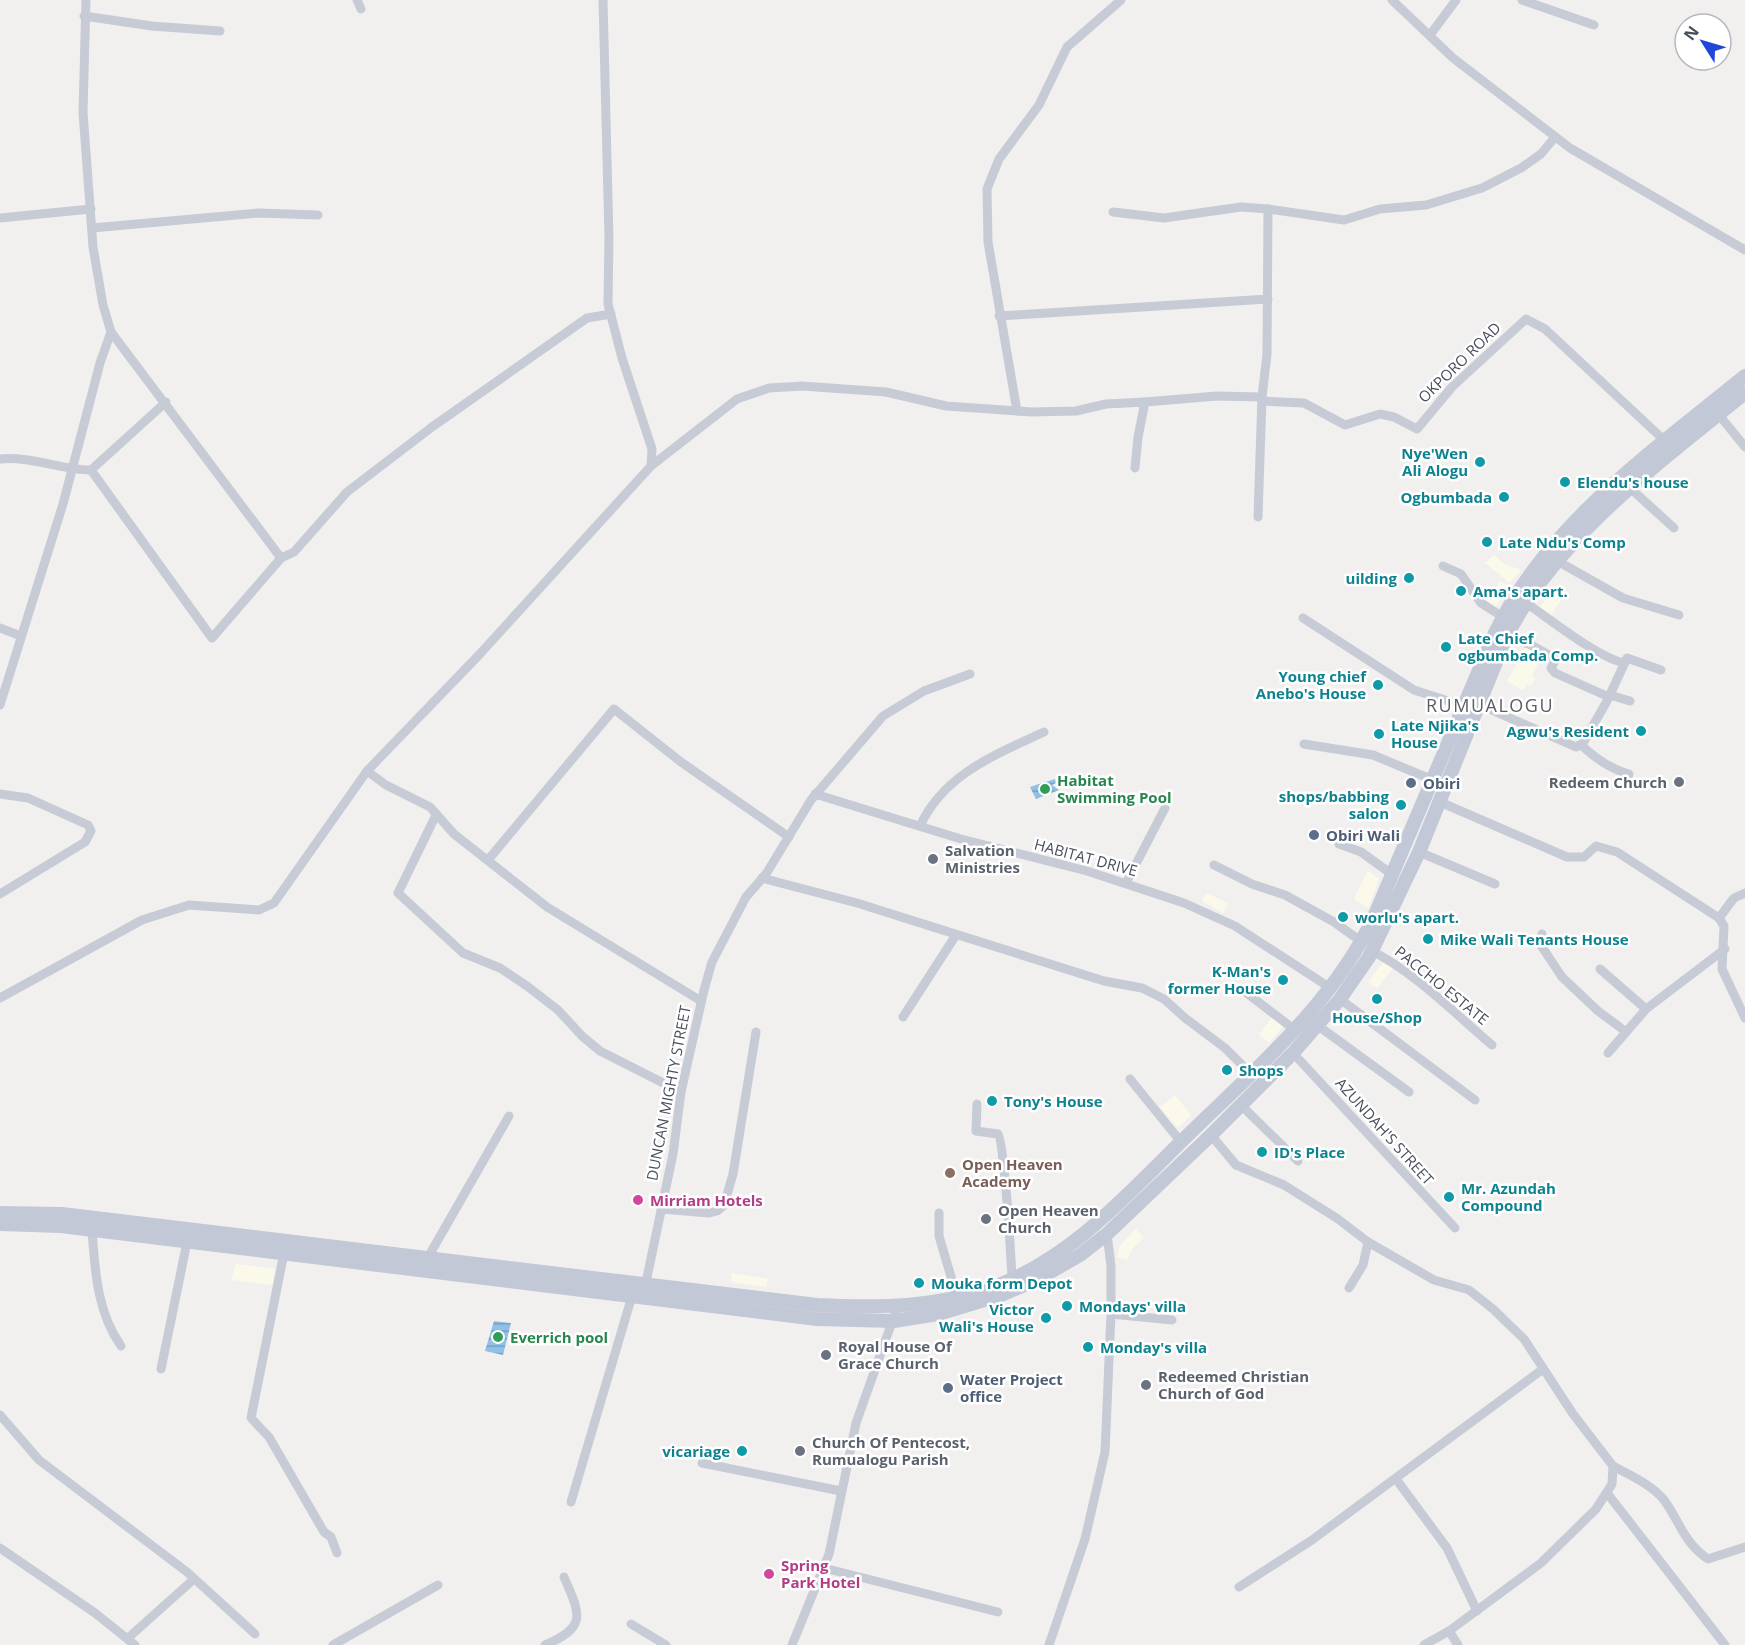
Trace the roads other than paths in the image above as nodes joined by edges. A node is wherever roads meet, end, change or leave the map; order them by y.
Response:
1 (86, 0) edge
2 (603, 0) edge
3 (1120, 0) edge
4 (1392, 0) edge
5 (1456, 0) edge
6 (1522, 0) edge
7 (84, 16) junction
8 (1594, 25) dead end
9 (220, 31) dead end
10 (1430, 35) junction
11 (1555, 137) junction
12 (92, 209) junction
13 (1268, 209) junction
14 (1113, 212) dead end
15 (318, 215) dead end
16 (0, 218) edge
17 (92, 228) junction
18 (1745, 250) edge
19 (1268, 299) junction
20 (611, 314) junction
21 (999, 316) junction
22 (111, 332) junction
23 (1745, 376) edge
24 (1745, 393) edge
25 (1262, 399) junction
26 (166, 402) junction
27 (1145, 402) junction
28 (1017, 411) junction
29 (1719, 415) junction
30 (1665, 441) junction
31 (1745, 447) edge
32 (0, 459) edge
33 (651, 466) junction
34 (1135, 468) dead end
35 (73, 470) junction
36 (91, 470) junction
37 (1630, 488) junction
38 (1258, 517) dead end
39 (1674, 528) dead end
40 (280, 558) junction
41 (1538, 565) junction
42 (1443, 566) dead end
43 (1555, 568) junction
44 (1526, 603) junction
45 (1678, 615) dead end
46 (1503, 617) junction
47 (1303, 618) dead end
48 (0, 628) edge
49 (21, 636) junction
50 (1507, 636) junction
51 (1624, 663) junction
52 (1661, 670) dead end
53 (970, 674) dead end
54 (1609, 696) junction
55 (1630, 701) dead end
56 (1478, 704) junction
57 (0, 705) edge
58 (1464, 706) junction
59 (1044, 732) dead end
60 (1304, 744) dead end
61 (1581, 745) junction
62 (367, 771) junction
63 (1628, 777) dead end
64 (1433, 780) junction
65 (0, 794) edge
66 (815, 795) junction
67 (1440, 802) junction
68 (1165, 808) dead end
69 (436, 815) junction
70 (920, 826) junction
71 (789, 837) junction
72 (1339, 844) dead end
73 (1419, 852) junction
74 (488, 860) junction
75 (1214, 865) dead end
76 (1393, 875) junction
77 (762, 878) junction
78 (1126, 883) junction
79 (1495, 884) dead end
80 (1745, 893) edge
81 (0, 894) edge
82 (1719, 918) junction
83 (1542, 934) dead end
84 (956, 935) junction
85 (1367, 946) junction
86 (1725, 949) junction
87 (1600, 969) dead end
88 (1244, 991) dead end
89 (1336, 994) junction
90 (0, 998) edge
91 (701, 1001) junction
92 (1646, 1009) junction
93 (903, 1017) dead end
94 (1745, 1018) edge
95 (1317, 1025) junction
96 (1295, 1030) junction
97 (1625, 1031) junction
98 (756, 1032) dead end
99 (1492, 1045) dead end
100 (1293, 1053) junction
101 (1608, 1053) dead end
102 (1252, 1075) junction
103 (1130, 1079) dead end
104 (681, 1092) junction
105 (1409, 1092) dead end
106 (1475, 1100) dead end
107 (977, 1104) dead end
108 (1241, 1105) junction
109 (509, 1116) dead end
110 (1211, 1135) junction
111 (1181, 1142) junction
112 (1298, 1161) dead end
113 (662, 1209) junction
114 (0, 1213) edge
115 (939, 1213) dead end
116 (0, 1224) edge
117 (1455, 1228) dead end
118 (92, 1230) junction
119 (1107, 1234) junction
120 (187, 1242) junction
121 (1368, 1242) junction
122 (284, 1253) junction
123 (427, 1259) junction
124 (1012, 1277) junction
125 (646, 1282) junction
126 (1349, 1288) dead end
127 (632, 1296) junction
128 (957, 1298) junction
129 (895, 1314) junction
130 (1111, 1314) junction
131 (1172, 1320) dead end
132 (121, 1346) dead end
133 (161, 1369) dead end
134 (1543, 1369) junction
135 (0, 1415) edge
136 (702, 1463) dead end
137 (1613, 1466) junction
138 (1396, 1479) junction
139 (841, 1491) junction
140 (1606, 1493) junction
141 (571, 1502) dead end
142 (0, 1548) edge
143 (1745, 1548) edge
144 (338, 1553) dead end
145 (824, 1568) junction
146 (564, 1577) dead end
147 (194, 1579) junction
148 (438, 1585) dead end
149 (1239, 1587) dead end
150 (1477, 1611) junction
151 (998, 1612) dead end
152 (631, 1624) dead end
153 (1449, 1631) junction
154 (255, 1634) dead end
155 (131, 1642) edge
156 (333, 1645) edge
157 (545, 1645) edge
158 (666, 1645) edge
159 (792, 1645) edge
160 (1049, 1645) edge
161 (1424, 1645) edge
162 (1458, 1645) edge
163 (1725, 1645) edge

1 - 7 street
2 - 20 street
3 - 21 street
4 - 10 street
5 - 10 street
6 - 8 street
7 - 9 street
7 - 12 street
10 - 11 street
11 - 13 street
11 - 18 street
12 - 16 street
12 - 17 street
13 - 14 street
13 - 19 street
15 - 17 street
17 - 22 street
19 - 21 street
19 - 25 street
20 - 33 street
20 - 40 street
21 - 28 street
22 - 26 street
22 - 35 street
23 - 30 main road
24 - 29 main road
25 - 27 street
25 - 30 street, OKPORO ROAD
25 - 38 street
26 - 36 street
26 - 40 street
27 - 28 street
27 - 34 street
28 - 33 street
29 - 31 street
29 - 37 main road
30 - 41 main road
32 - 35 street
33 - 62 street
35 - 36 street
35 - 49 street
36 - 40 street
37 - 39 street
37 - 43 main road
41 - 43 street
41 - 46 main road
42 - 46 street
43 - 44 main road
43 - 45 street
44 - 50 main road
44 - 51 street
46 - 58 main road
47 - 58 street
48 - 49 street
49 - 57 street
50 - 54 street
50 - 56 main road
51 - 52 street
51 - 54 street
53 - 66 street, DUNCAN MIGHTY STREET
54 - 55 street
54 - 61 street
56 - 61 street
56 - 67 main road
58 - 64 main road
59 - 70 street
60 - 64 street
61 - 63 street
62 - 69 street
62 - 90 street
64 - 76 main road
65 - 81 street
66 - 70 street, HABITAT DRIVE
66 - 71 street, DUNCAN MIGHTY STREET
67 - 73 main road
67 - 82 street
68 - 78 street
69 - 74 street
69 - 104 street
70 - 78 street, HABITAT DRIVE
71 - 74 street
71 - 77 street, DUNCAN MIGHTY STREET
72 - 76 street
73 - 79 street
73 - 85 main road
74 - 91 street
75 - 85 street, PACCHO ESTATE
76 - 85 main road
77 - 84 street
77 - 91 street, DUNCAN MIGHTY STREET
78 - 89 street, HABITAT DRIVE
80 - 82 street
82 - 86 street
83 - 97 street
84 - 93 street
84 - 102 street
85 - 89 main road
85 - 99 street, PACCHO ESTATE
86 - 92 street
86 - 94 street
87 - 92 street
88 - 96 street
89 - 95 main road
89 - 96 main road
89 - 106 street, HABITAT DRIVE
91 - 104 street, DUNCAN MIGHTY STREET
92 - 97 street
95 - 100 main road
95 - 105 street
96 - 102 main road
97 - 101 street
98 - 113 street
100 - 108 main road
100 - 117 street, AZUNDAH'S STREET
102 - 111 main road
103 - 111 street
104 - 113 street, DUNCAN MIGHTY STREET
107 - 124 street
108 - 110 main road
108 - 112 street
109 - 123 street
110 - 119 main road
110 - 121 street
111 - 124 main road
113 - 125 street, DUNCAN MIGHTY STREET
114 - 123 main road
115 - 128 street
116 - 118 main road
118 - 120 main road
118 - 132 street
119 - 129 main road
119 - 130 street
120 - 122 main road
120 - 133 street
121 - 126 street
121 - 134 street
122 - 127 main road
122 - 144 street
123 - 125 main road
124 - 128 main road
125 - 129 main road
127 - 129 main road
127 - 141 street
128 - 129 main road
129 - 139 street
130 - 131 street
130 - 160 street
134 - 137 street
134 - 138 street
135 - 147 street
136 - 139 street
137 - 140 street
137 - 143 street
138 - 149 street
138 - 150 street
139 - 145 street
140 - 150 street
140 - 163 street
142 - 155 street
145 - 151 street
145 - 159 street
146 - 157 street
147 - 154 street
147 - 155 street
148 - 156 street
150 - 153 street
152 - 158 street
153 - 161 street
153 - 162 street

